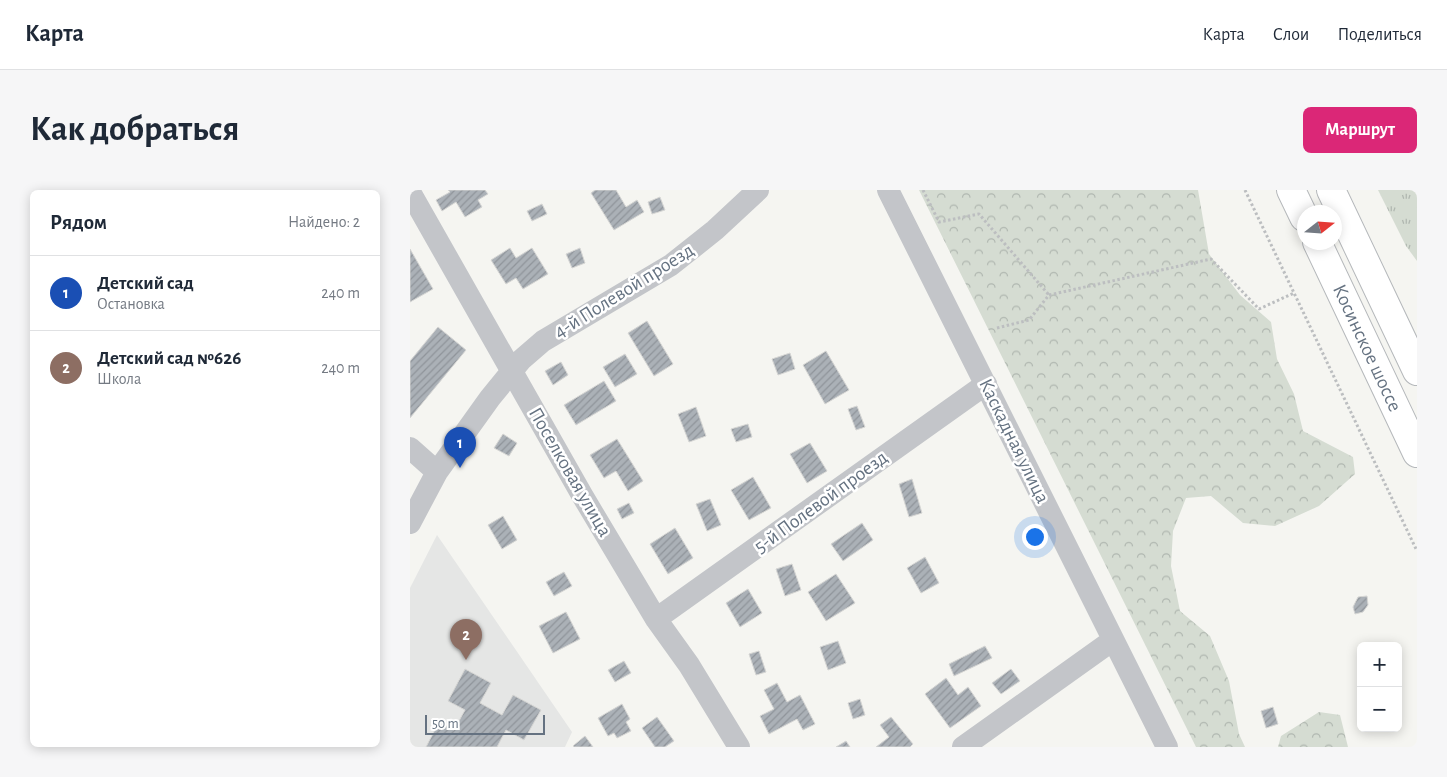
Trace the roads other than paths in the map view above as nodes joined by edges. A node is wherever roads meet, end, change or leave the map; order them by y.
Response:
1 (758, 190) edge
2 (888, 190) edge
3 (1292, 190) edge
4 (1331, 190) edge
5 (410, 192) edge
6 (1299, 205) edge
7 (1321, 250) edge
8 (512, 371) junction
9 (1417, 371) edge
10 (986, 384) junction
11 (410, 448) edge
12 (1417, 453) edge
13 (437, 472) junction
14 (410, 523) edge
15 (656, 619) junction
16 (1113, 640) junction
17 (738, 747) edge
18 (963, 747) edge
19 (1167, 747) edge

1 - 8 street, 4-й Полевой проезд
2 - 10 street, Каскадная улица
3 - 6 highway
4 - 9 highway, Косинское шоссе
5 - 8 street, Поселковая улица
7 - 12 highway, Косинское шоссе
8 - 13 street, 4-й Полевой проезд
8 - 15 street, Поселковая улица
10 - 15 street, 5-й Полевой проезд
10 - 16 street, Каскадная улица
11 - 13 street
13 - 14 street, 4-й Полевой проезд
15 - 17 street, Поселковая улица
16 - 18 street
16 - 19 street, Каскадная улица

